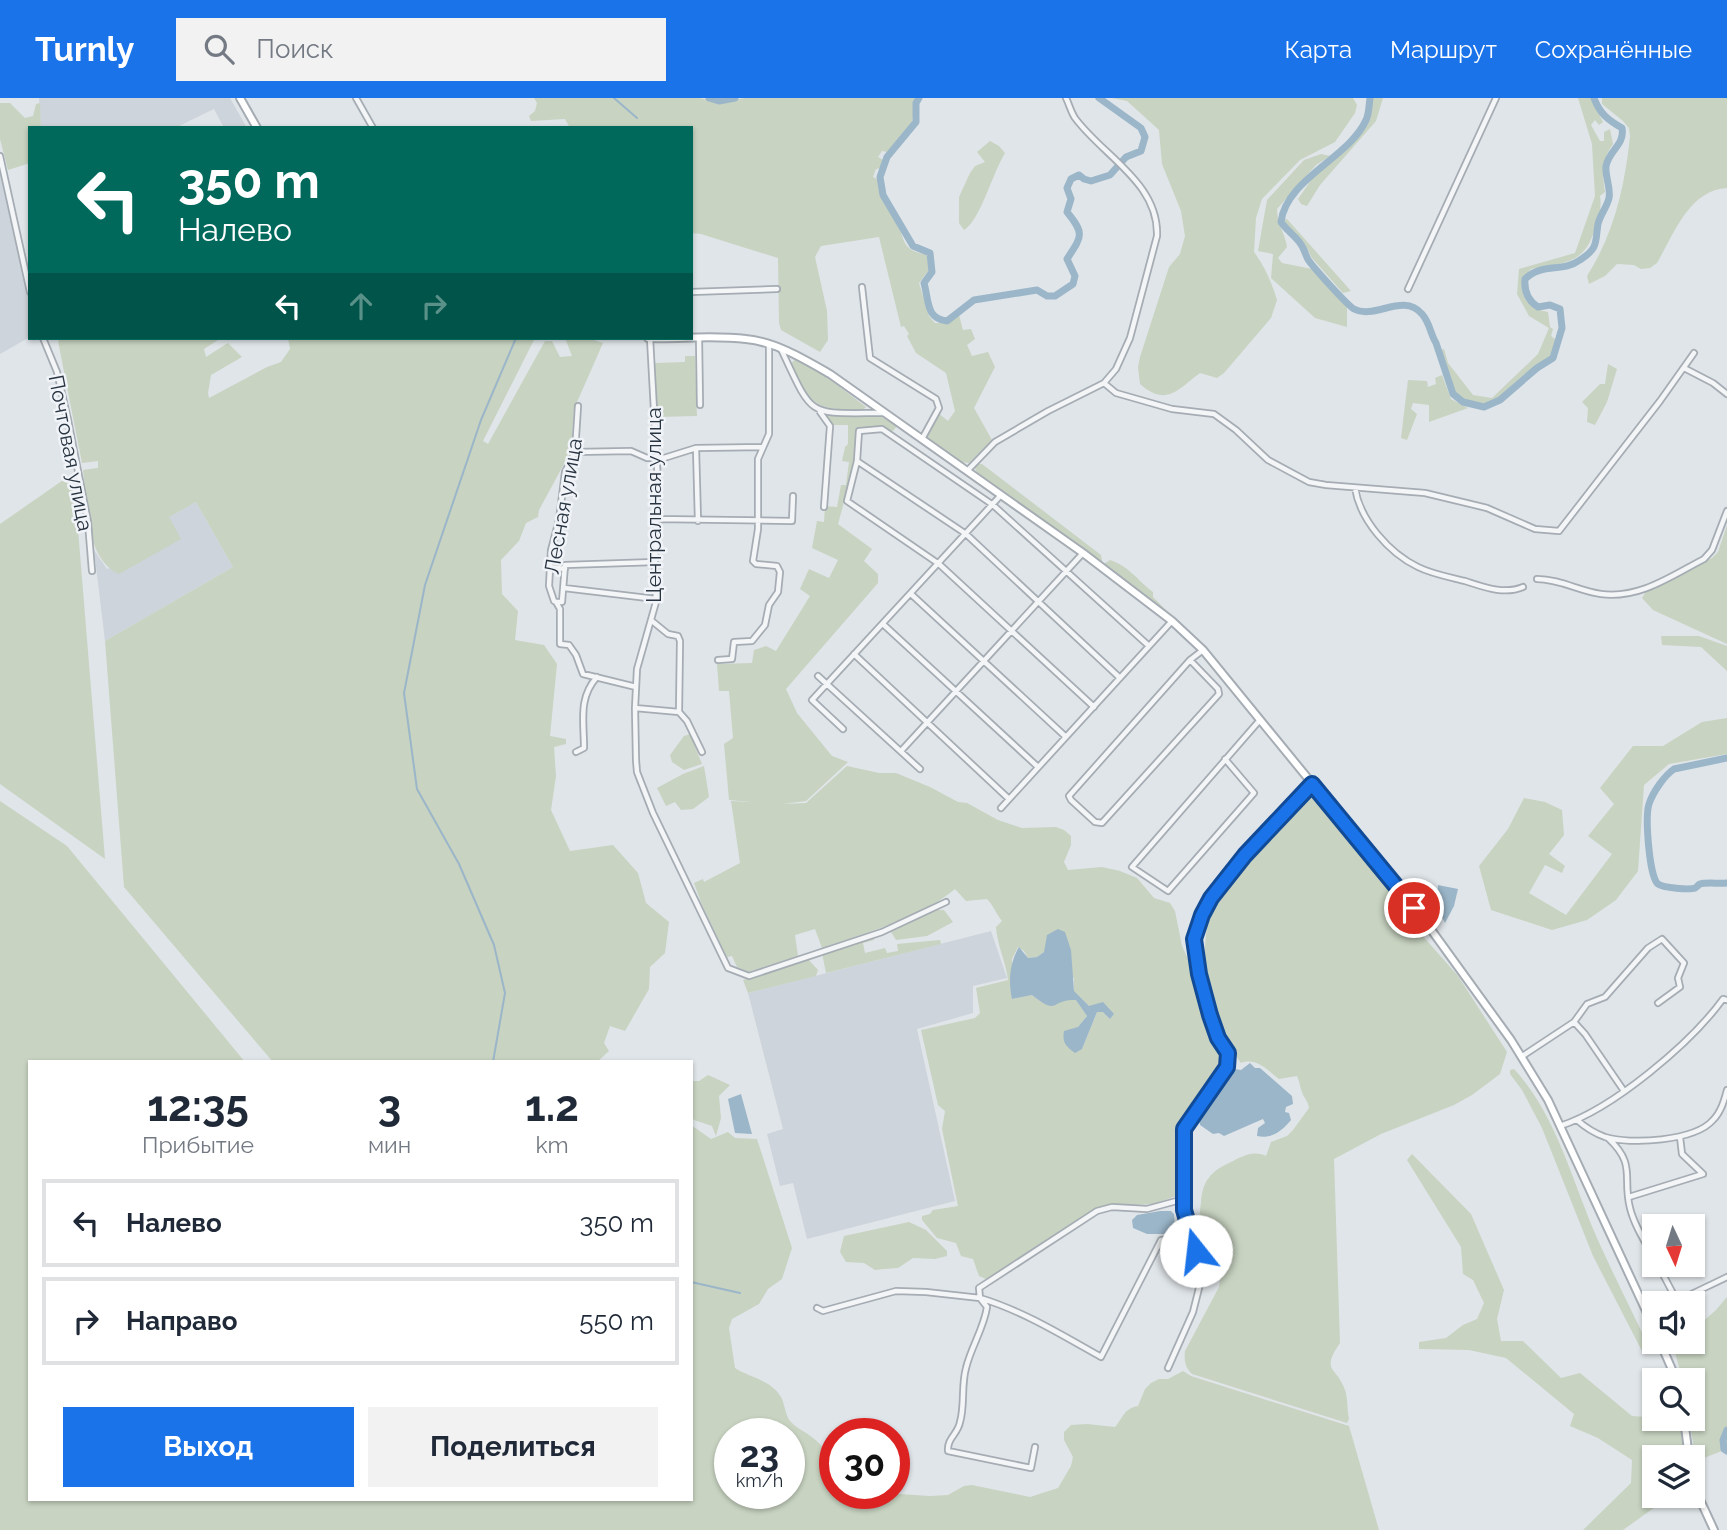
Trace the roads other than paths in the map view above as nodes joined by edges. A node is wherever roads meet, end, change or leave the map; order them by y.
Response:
1 (240, 98) edge
2 (356, 98) edge
3 (1066, 98) edge
4 (1496, 98) edge
5 (256, 126) edge
6 (372, 126) edge
7 (0, 156) edge
8 (28, 283) edge
9 (862, 287) dead end
10 (777, 289) dead end
11 (1408, 289) dead end
12 (693, 292) edge
13 (693, 338) edge
14 (699, 338) junction
15 (44, 340) edge
16 (649, 340) edge
17 (769, 344) junction
18 (780, 348) junction
19 (1694, 353) dead end
20 (1684, 368) junction
21 (1104, 383) junction
22 (1727, 394) edge
23 (700, 405) dead end
24 (578, 406) dead end
25 (820, 412) junction
26 (884, 413) junction
27 (901, 424) junction
28 (893, 435) junction
29 (922, 439) junction
30 (763, 447) junction
31 (696, 448) junction
32 (575, 452) junction
33 (656, 458) junction
34 (857, 461) junction
35 (966, 471) junction
36 (1355, 488) junction
37 (1001, 495) junction
38 (793, 496) dead end
39 (993, 505) junction
40 (824, 508) dead end
41 (1727, 511) edge
42 (657, 519) junction
43 (698, 520) junction
44 (757, 520) junction
45 (966, 534) junction
46 (1083, 553) junction
47 (655, 562) junction
48 (939, 564) junction
49 (550, 567) junction
50 (565, 569) junction
51 (92, 570) dead end
52 (1067, 570) junction
53 (1537, 579) dead end
54 (1523, 587) dead end
55 (564, 588) junction
56 (911, 594) junction
57 (656, 599) junction
58 (556, 602) junction
59 (1037, 602) junction
60 (652, 621) junction
61 (1172, 621) junction
62 (884, 625) junction
63 (1011, 631) junction
64 (1149, 646) junction
65 (1203, 650) junction
66 (854, 654) junction
67 (718, 660) dead end
68 (1190, 660) junction
69 (983, 661) junction
70 (818, 676) dead end
71 (597, 677) junction
72 (1120, 678) junction
73 (827, 684) junction
74 (636, 687) junction
75 (955, 692) junction
76 (1094, 707) junction
77 (635, 708) junction
78 (678, 712) junction
79 (1259, 720) junction
80 (928, 722) junction
81 (843, 729) dead end
82 (1066, 737) junction
83 (901, 751) junction
84 (576, 752) dead end
85 (702, 752) dead end
86 (1225, 759) junction
87 (1038, 767) junction
88 (920, 769) dead end
89 (1312, 784) junction
90 (1009, 799) junction
91 (1001, 808) dead end
92 (946, 902) dead end
93 (1727, 1000) edge
94 (1658, 1003) dead end
95 (1574, 1022) junction
96 (1521, 1057) junction
97 (1727, 1090) edge
98 (1624, 1091) junction
99 (1577, 1120) junction
100 (1560, 1126) junction
101 (1680, 1137) junction
102 (1607, 1138) junction
103 (1629, 1197) junction
104 (1184, 1199) junction
105 (1642, 1234) edge
106 (1196, 1251) junction
107 (1727, 1277) edge
108 (1665, 1278) edge
109 (980, 1298) junction
110 (1642, 1302) edge
111 (817, 1308) dead end
112 (1168, 1368) dead end
113 (1035, 1447) dead end
114 (1704, 1508) edge
115 (1714, 1530) edge

1 - 5 main road
2 - 6 street
3 - 21 street
4 - 11 street
7 - 8 street
9 - 29 street
10 - 12 street
13 - 14 main road
14 - 17 main road
14 - 23 street
15 - 51 street, Почтовая улица
16 - 33 street, Центральная улица
17 - 18 main road
17 - 30 street
18 - 25 street
18 - 26 main road
19 - 20 street
20 - 22 street
20 - 36 street
21 - 35 street
21 - 36 street
24 - 32 street, Лесная улица
25 - 26 street
25 - 40 street
26 - 27 main road
27 - 28 street
27 - 29 main road
28 - 34 street
28 - 39 street
29 - 35 main road
30 - 31 street
30 - 44 street
31 - 33 street
31 - 43 street
32 - 33 street
32 - 49 street, Лесная улица
33 - 42 street, Центральная улица
34 - 45 street
34 - 48 street
35 - 37 main road
36 - 54 street
37 - 39 street
37 - 46 main road
38 - 44 street
39 - 45 street
39 - 52 street
41 - 53 street
42 - 43 street
42 - 47 street, Центральная улица
43 - 44 street
44 - 67 street
45 - 48 street
45 - 59 street
46 - 52 street
46 - 61 main road
47 - 50 street
47 - 57 street, Центральная улица
48 - 56 street
48 - 63 street
49 - 50 street
49 - 58 street, Лесная улица
50 - 55 street
52 - 59 street
52 - 64 street
55 - 57 street
55 - 58 street
56 - 62 street
56 - 69 street
57 - 60 street, Центральная улица
58 - 71 street, Лесная улица
59 - 63 street
59 - 72 street
60 - 74 street, Центральная улица
60 - 78 street
61 - 64 street
61 - 65 main road
62 - 66 street
62 - 75 street
63 - 69 street
63 - 76 street
64 - 72 street
65 - 68 street
65 - 79 main road
66 - 73 street
66 - 80 street
68 - 68 street
69 - 75 street
69 - 82 street
70 - 73 street
71 - 74 street
71 - 84 street
72 - 76 street
73 - 81 street
73 - 83 street
74 - 77 street, Центральная улица
75 - 80 street
75 - 87 street
76 - 82 street
77 - 78 street
77 - 92 street, Центральная улица
78 - 85 street
79 - 86 street
79 - 89 main road
80 - 83 street
80 - 90 street
82 - 87 street
83 - 88 street
86 - 86 street
87 - 90 street
89 - 96 main road
89 - 104 street
90 - 91 street
93 - 98 street
94 - 95 street
95 - 96 street
95 - 98 street
96 - 100 main road
97 - 101 street
98 - 99 street
99 - 100 street
99 - 102 street
100 - 110 main road
101 - 102 street
101 - 103 street
102 - 103 street
103 - 105 street
104 - 106 street
104 - 109 street
106 - 109 street
106 - 112 street
107 - 108 street
109 - 111 street
109 - 113 street
114 - 115 main road

